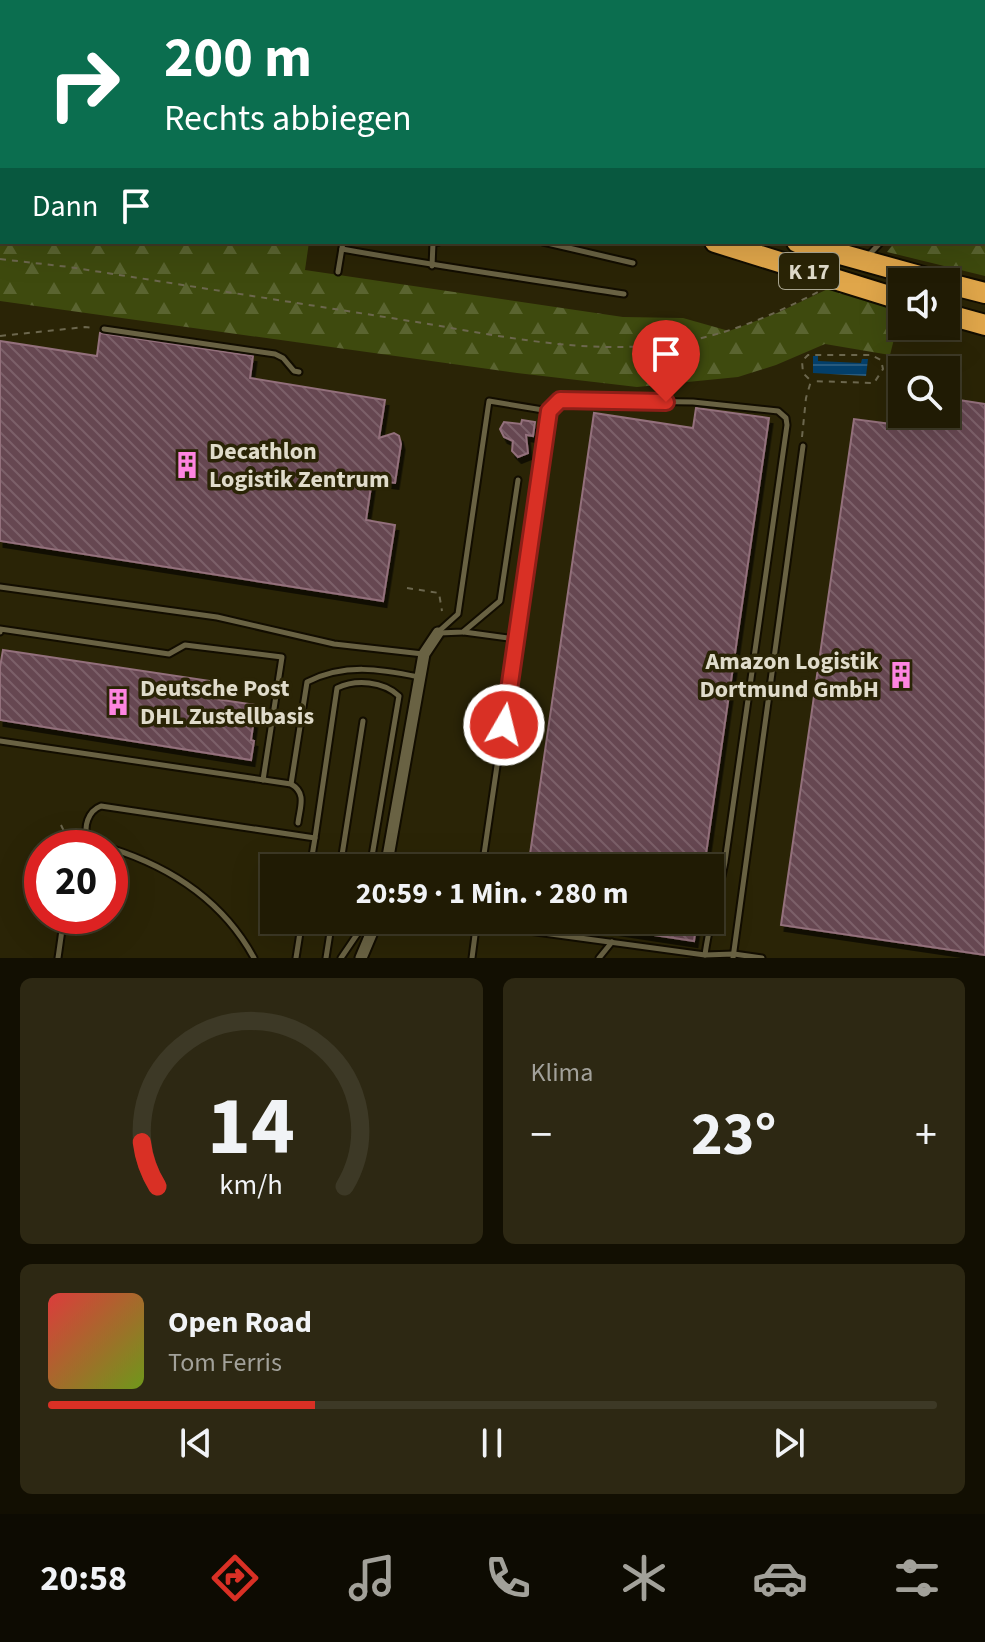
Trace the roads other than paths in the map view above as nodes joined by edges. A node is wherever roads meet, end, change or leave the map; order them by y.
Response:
1 (435, 244) edge
2 (552, 244) edge
3 (721, 244) edge
4 (804, 244) edge
5 (879, 244) edge
6 (342, 245) edge
7 (864, 261) junction
8 (633, 263) dead end
9 (432, 266) junction
10 (889, 268) edge
11 (338, 272) dead end
12 (960, 287) edge
13 (985, 293) edge
14 (624, 294) dead end
15 (888, 296) edge
16 (960, 318) edge
17 (985, 325) edge
18 (104, 329) road end
19 (299, 372) dead end
20 (549, 411) junction
21 (803, 446) road end
22 (518, 480) dead end
23 (0, 587) edge
24 (0, 632) edge
25 (463, 632) junction
26 (438, 633) junction
27 (516, 639) junction
28 (424, 654) junction
29 (420, 677) junction
30 (399, 696) junction
31 (416, 699) junction
32 (363, 721) dead end
33 (0, 741) edge
34 (263, 780) junction
35 (291, 784) junction
36 (298, 823) dead end
37 (87, 830) edge
38 (315, 838) junction
39 (312, 854) edge
40 (342, 854) edge
41 (372, 854) edge
42 (388, 854) edge
43 (484, 854) edge
44 (128, 855) edge
45 (61, 934) edge
46 (300, 934) edge
47 (330, 934) edge
48 (357, 934) edge
49 (371, 934) edge
50 (475, 934) edge
51 (558, 934) edge
52 (612, 942) junction
53 (705, 955) junction
54 (733, 956) edge
55 (58, 958) edge
56 (254, 958) edge
57 (296, 958) edge
58 (326, 958) edge
59 (341, 958) edge
60 (361, 958) edge
61 (472, 958) edge
62 (599, 958) edge
63 (762, 958) edge

1 - 9 lane
2 - 8 lane
3 - 15 highway, K 17
4 - 7 highway, K 17
5 - 7 lane
6 - 9 lane
6 - 11 lane
7 - 10 highway, K 17
9 - 14 lane
12 - 13 highway, K 17
16 - 17 highway
18 - 19 lane
20 - 26 lane
20 - 27 lane
20 - 53 lane
21 - 54 lane
22 - 25 lane
23 - 28 lane
24 - 34 lane
25 - 26 lane
25 - 27 lane
26 - 28 street
27 - 43 lane
28 - 29 street
29 - 31 street
29 - 35 lane
30 - 31 lane
30 - 38 lane
30 - 41 lane
31 - 42 street
32 - 40 lane
33 - 34 lane
34 - 35 lane
35 - 36 lane
37 - 38 lane
38 - 39 lane
44 - 56 lane
45 - 55 lane
46 - 57 lane
47 - 58 lane
48 - 59 lane
49 - 60 street
50 - 61 lane
51 - 52 lane
52 - 53 lane
52 - 62 lane
53 - 54 lane
54 - 63 lane

